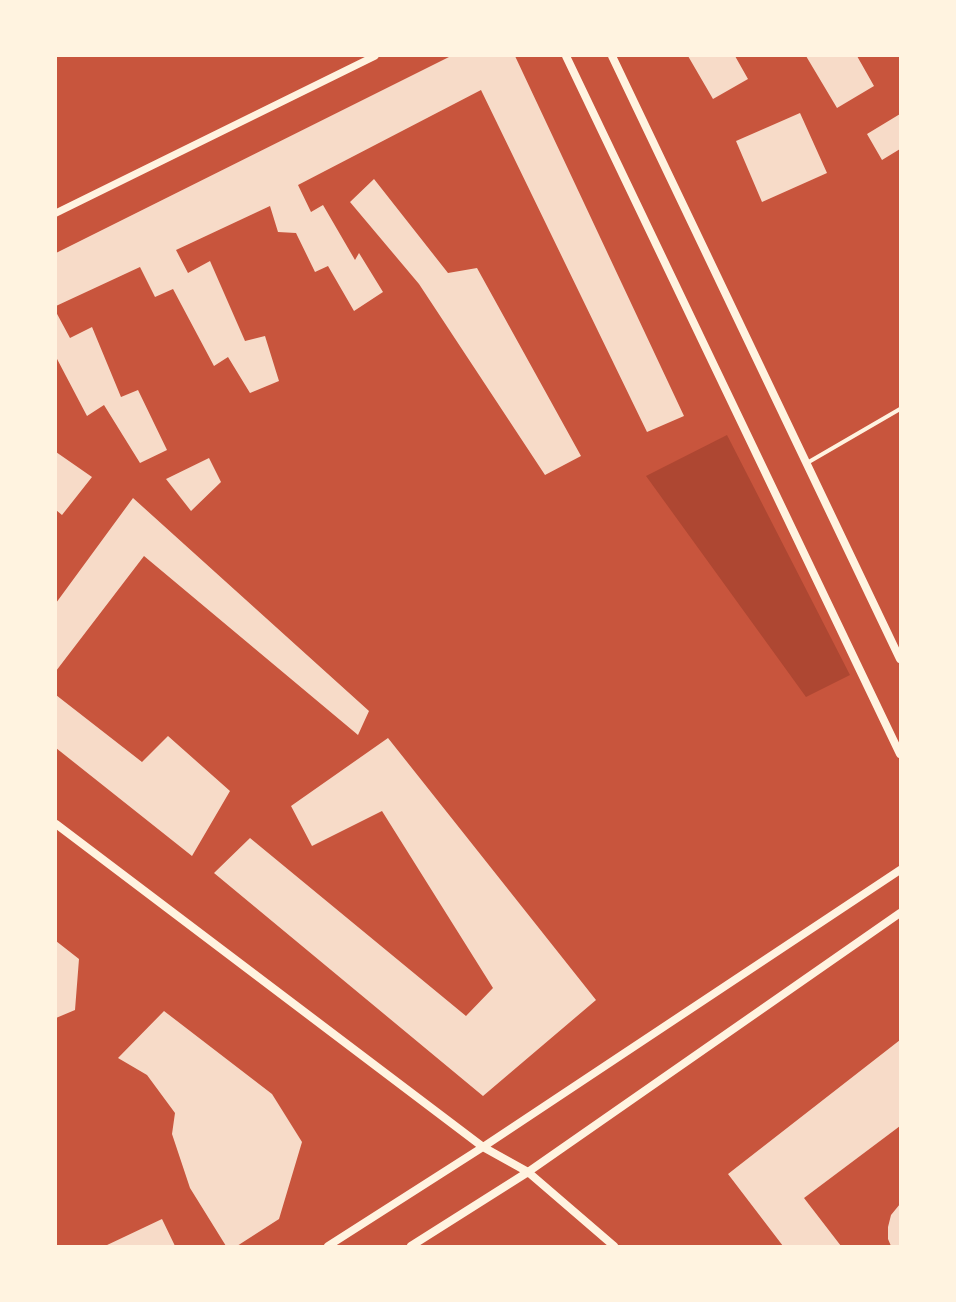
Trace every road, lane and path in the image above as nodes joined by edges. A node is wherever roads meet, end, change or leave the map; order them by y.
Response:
1 (375, 56) edge
2 (566, 56) edge
3 (612, 56) edge
4 (56, 213) edge
5 (900, 409) edge
6 (807, 463) junction
7 (900, 659) edge
8 (900, 754) edge
9 (56, 824) edge
10 (900, 870) edge
11 (900, 913) edge
12 (483, 1147) junction
13 (528, 1172) junction
14 (328, 1246) edge
15 (411, 1246) edge
16 (614, 1246) edge

1 - 4 street
2 - 8 main road
3 - 6 main road
5 - 6 street
6 - 7 main road
9 - 12 main road
10 - 12 main road
11 - 13 main road
12 - 13 main road
12 - 14 main road
13 - 15 main road
13 - 16 main road

